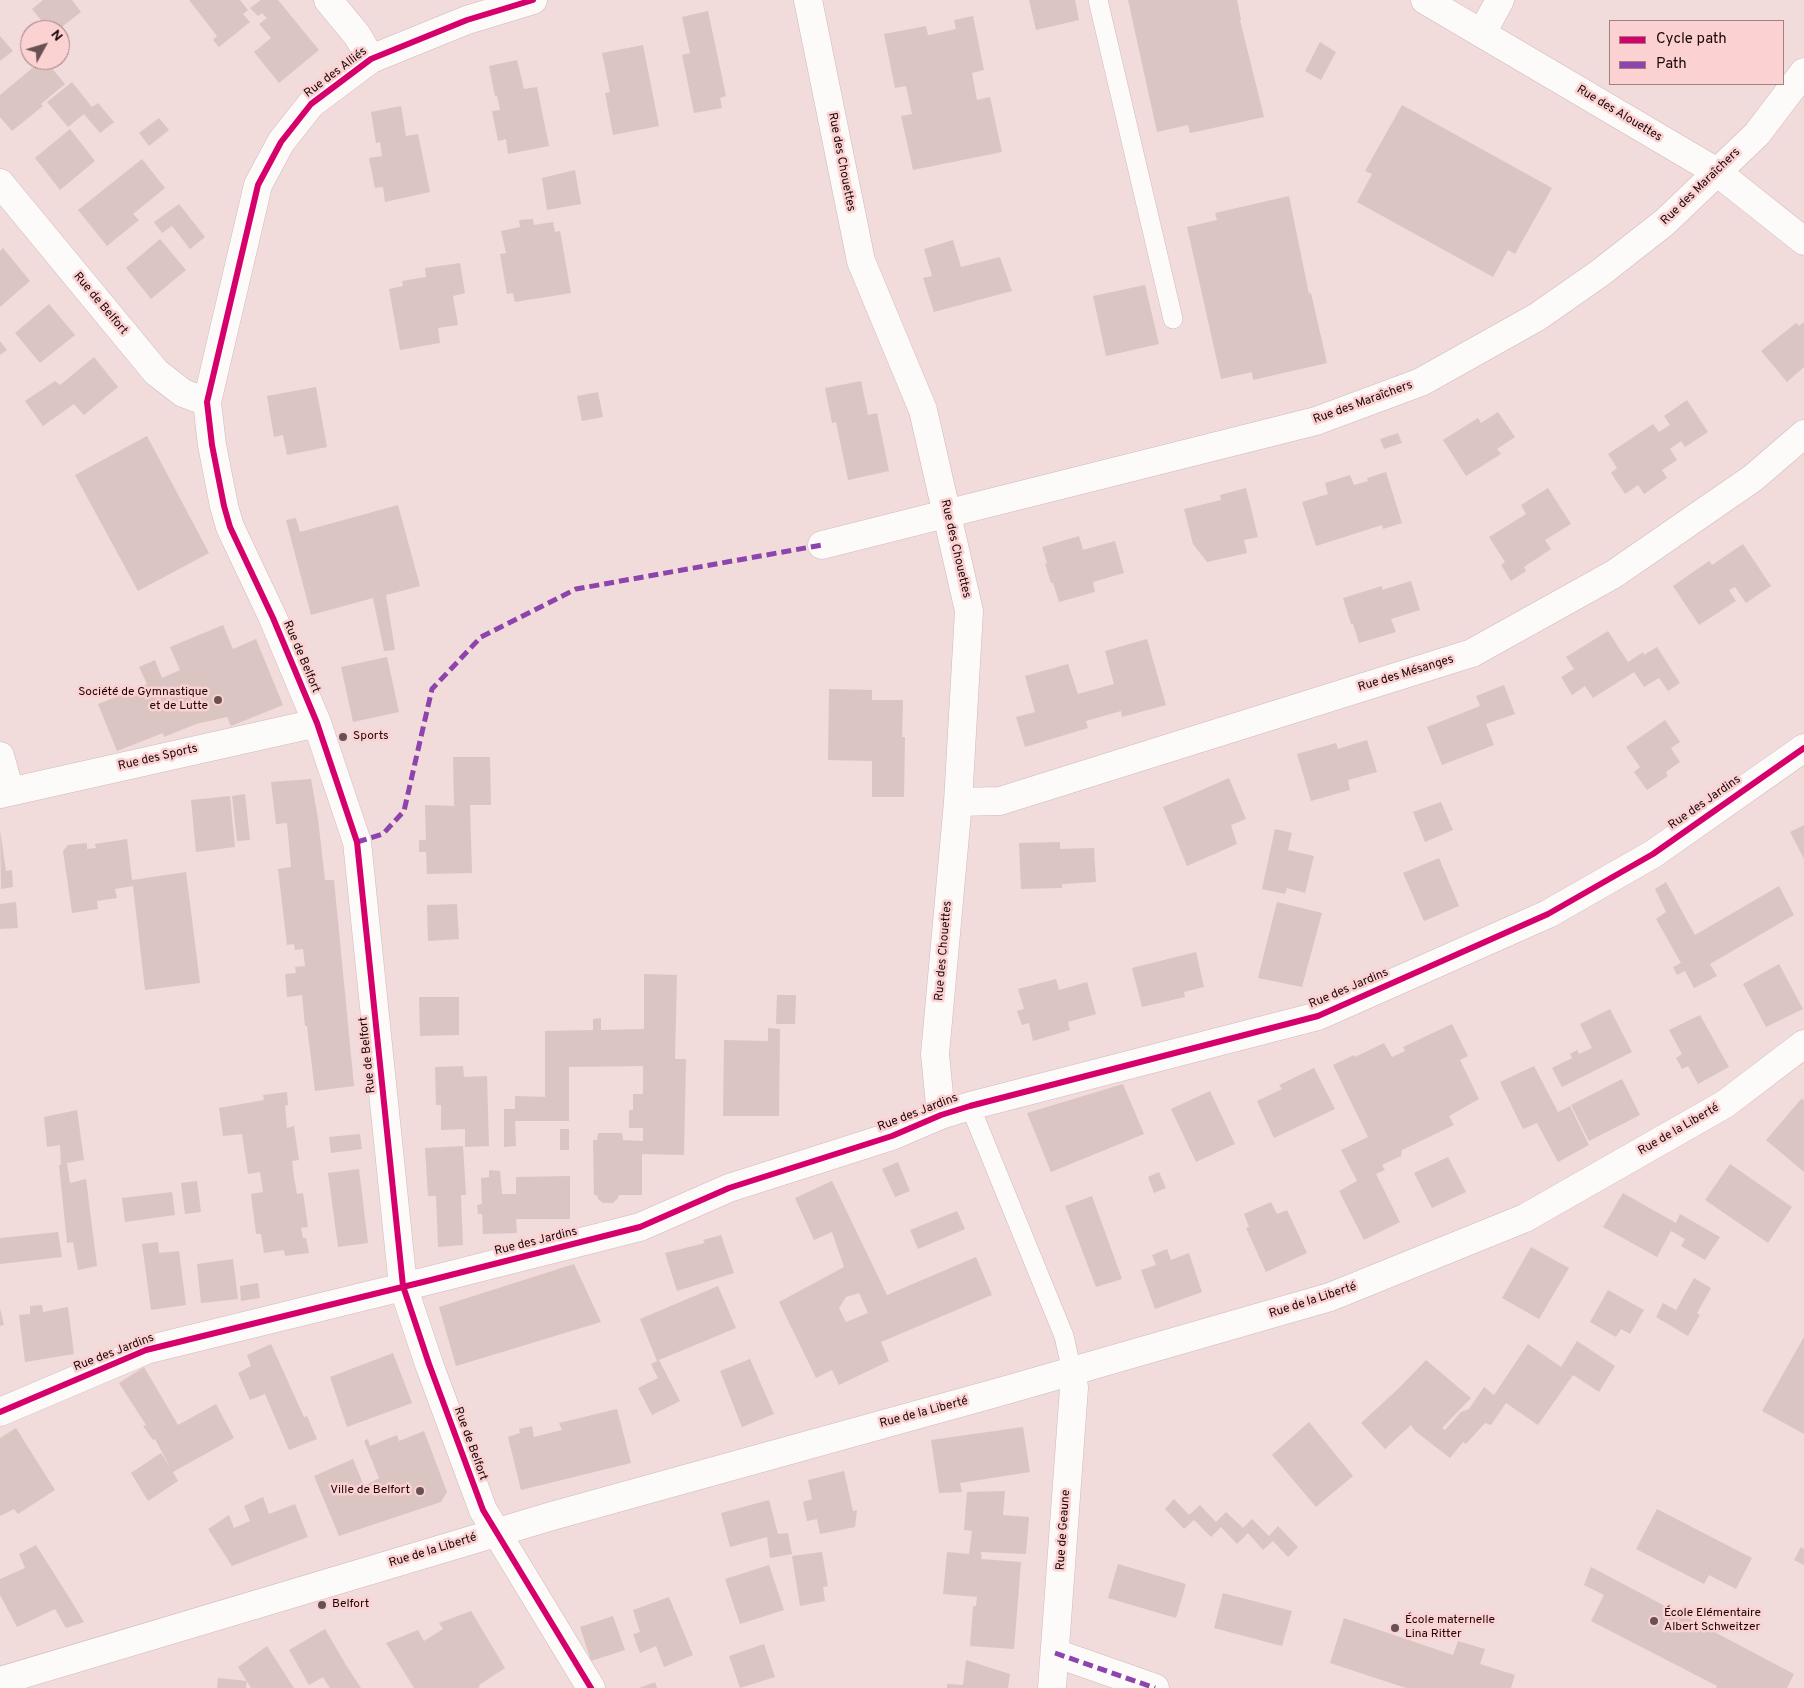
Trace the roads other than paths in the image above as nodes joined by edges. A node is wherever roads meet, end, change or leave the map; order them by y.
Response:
1 (328, 0) edge
2 (533, 0) edge
3 (808, 0) edge
4 (1098, 0) edge
5 (1425, 0) edge
6 (1500, 0) edge
7 (1482, 33) junction
8 (371, 59) junction
9 (1804, 72) edge
10 (1717, 172) junction
11 (0, 183) edge
12 (1804, 241) edge
13 (1173, 319) dead end
14 (207, 402) junction
15 (1804, 434) edge
16 (948, 514) junction
17 (822, 545) dead end
18 (317, 723) junction
19 (1804, 748) edge
20 (0, 756) edge
21 (5, 792) edge
22 (958, 802) junction
23 (1804, 1044) edge
24 (970, 1106) junction
25 (941, 1116) junction
26 (403, 1286) junction
27 (1072, 1372) junction
28 (0, 1412) edge
29 (495, 1532) junction
30 (1055, 1653) junction
31 (0, 1681) edge
32 (591, 1688) edge
33 (1052, 1688) edge
34 (1155, 1688) edge

1 - 8 street
2 - 8 street, Rue des Alliés
3 - 16 street, Rue des Chouettes
4 - 13 lane
5 - 7 street, Rue des Alouettes
6 - 7 street
7 - 10 street, Rue des Alouettes
8 - 14 street, Rue des Alliés
9 - 10 street, Rue des Maraîchers
10 - 12 street, Rue des Alouettes
10 - 16 street, Rue des Maraîchers
11 - 14 street, Rue de Belfort
14 - 18 street, Rue de Belfort
15 - 22 street, Rue des Mésanges
16 - 17 street, Rue des Maraîchers
16 - 22 street, Rue des Chouettes
18 - 21 street, Rue des Sports
18 - 26 street, Rue de Belfort
19 - 24 street, Rue des Jardins
20 - 21 street
22 - 25 street, Rue des Chouettes
23 - 27 street, Rue de la Liberté
24 - 25 street, Rue des Jardins
24 - 27 lane
25 - 26 street, Rue des Jardins
26 - 28 street, Rue des Jardins
26 - 29 street, Rue de Belfort
27 - 29 street, Rue de la Liberté
27 - 30 street, Rue de Geaune
29 - 31 street, Rue de la Liberté
29 - 32 street, Rue de Belfort
30 - 33 street, Rue de Geaune
30 - 34 street

